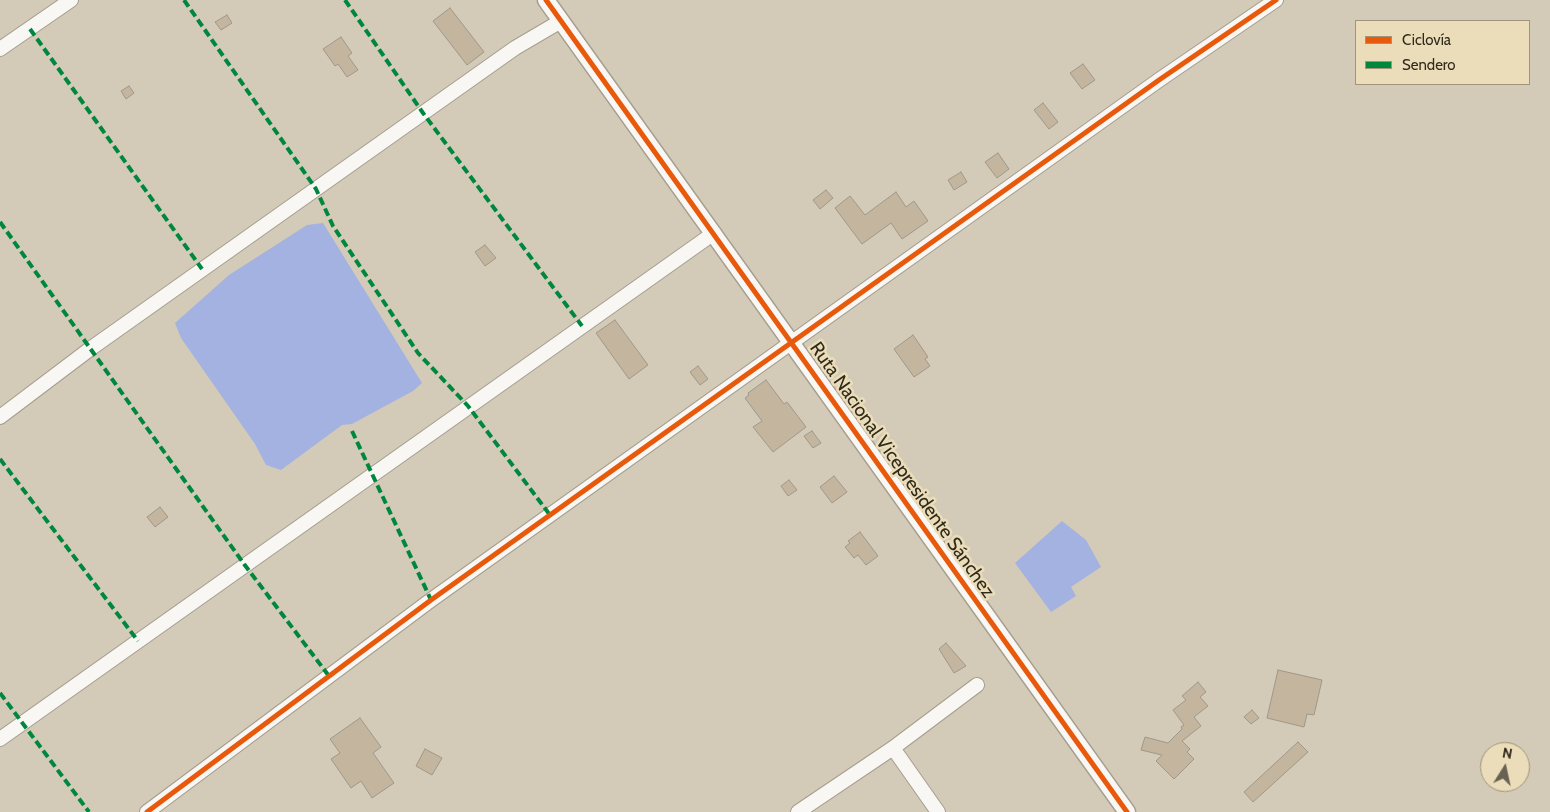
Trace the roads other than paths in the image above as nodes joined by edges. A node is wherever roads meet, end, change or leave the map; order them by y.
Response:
1 (71, 0) edge
2 (546, 0) edge
3 (1276, 0) edge
4 (561, 21) junction
5 (0, 49) edge
6 (714, 233) junction
7 (792, 342) junction
8 (0, 417) edge
9 (977, 685) dead end
10 (0, 739) edge
11 (893, 748) junction
12 (147, 812) edge
13 (798, 812) edge
14 (938, 812) edge
15 (1128, 812) edge

1 - 5 street
2 - 4 street, Ruta Nacional Vicepresidente Sánchez
3 - 7 street
4 - 6 street, Ruta Nacional Vicepresidente Sánchez
4 - 8 street
6 - 7 street, Ruta Nacional Vicepresidente Sánchez
6 - 10 street
7 - 12 street
7 - 15 street, Ruta Nacional Vicepresidente Sánchez
9 - 11 street
11 - 13 street
11 - 14 street

